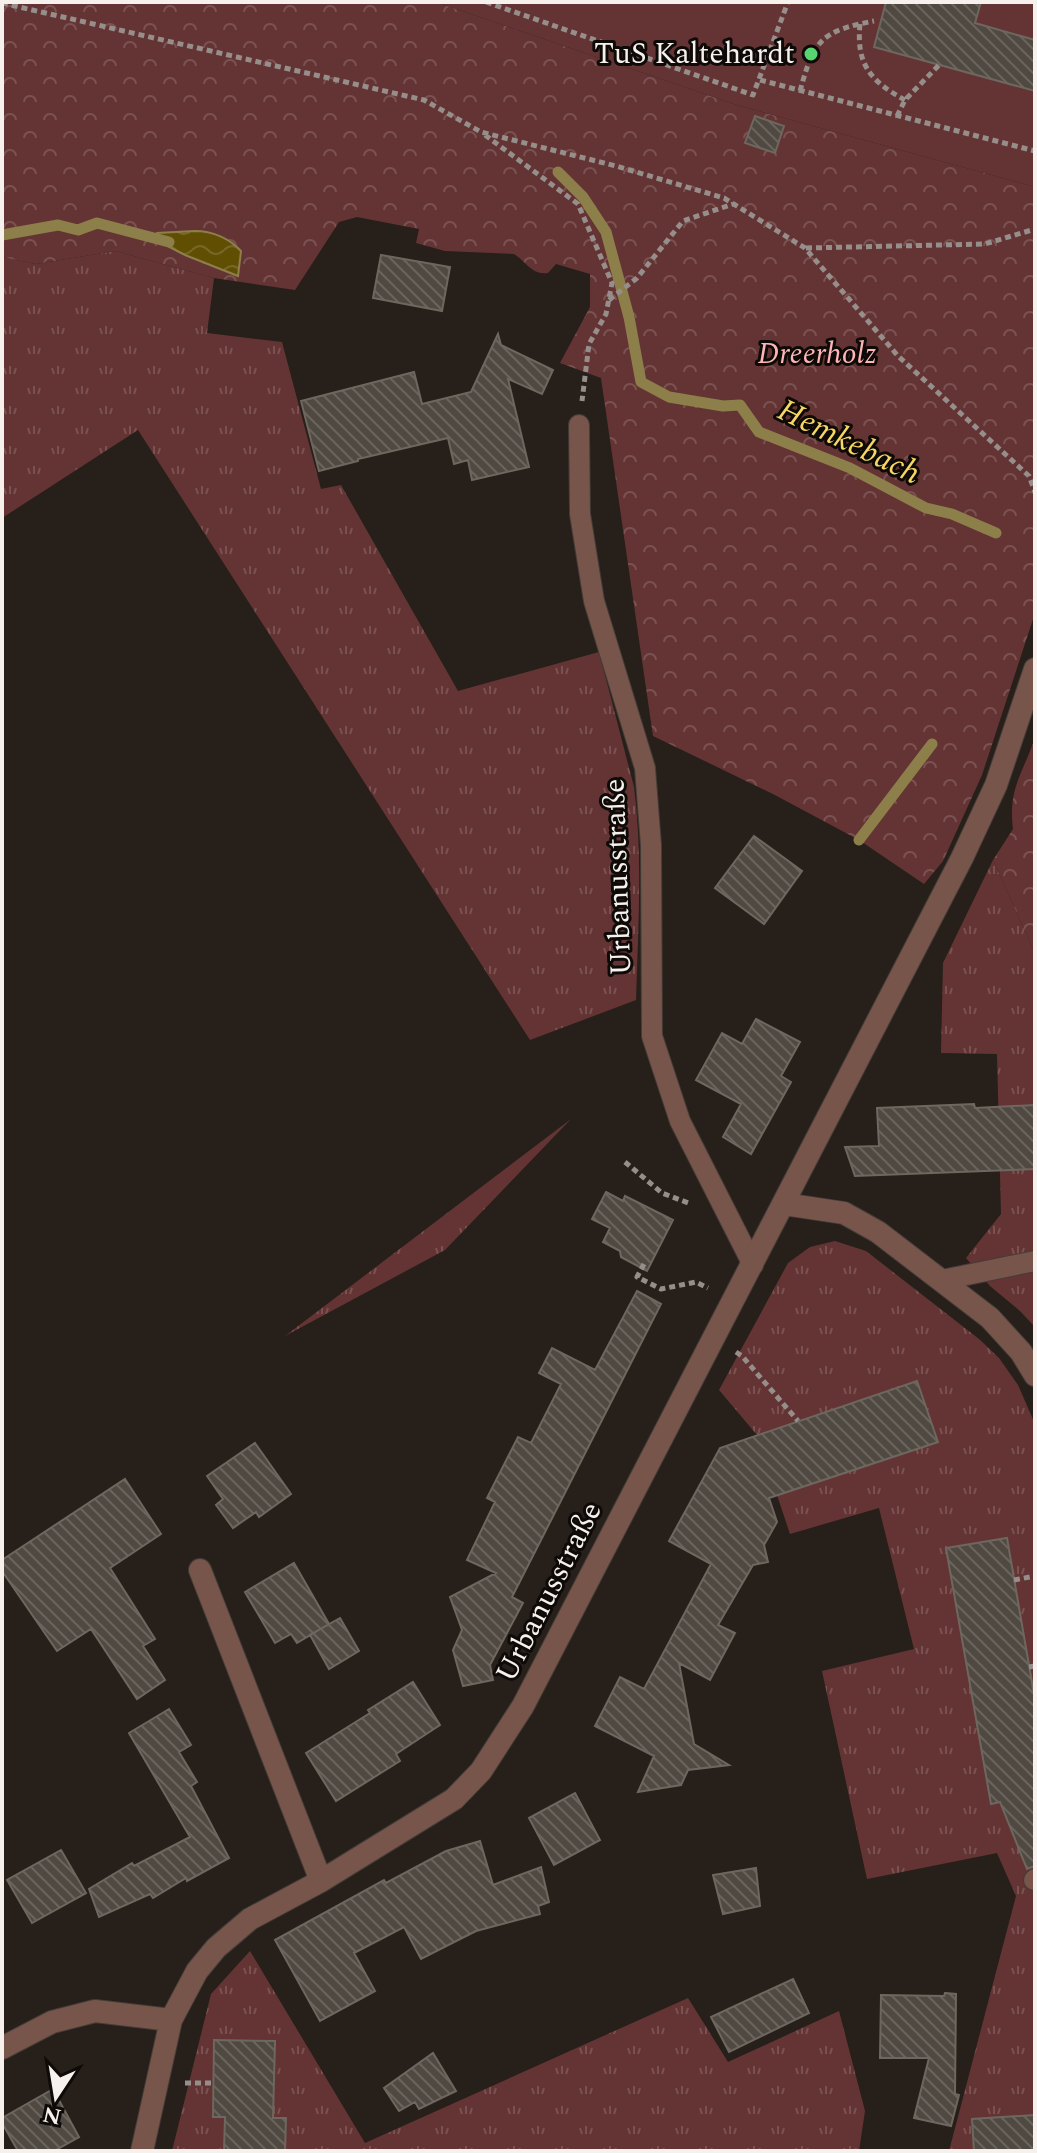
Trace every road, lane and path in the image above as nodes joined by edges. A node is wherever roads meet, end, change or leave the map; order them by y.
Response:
1 (486, 2) edge
2 (788, 2) edge
3 (2, 3) edge
4 (874, 21) dead end
5 (860, 24) junction
6 (940, 64) dead end
7 (760, 80) junction
8 (800, 91) junction
9 (905, 100) junction
10 (897, 116) junction
11 (481, 132) junction
12 (1035, 151) edge
13 (734, 204) junction
14 (1035, 229) edge
15 (805, 248) junction
16 (608, 301) junction
17 (579, 425) joint
18 (1035, 492) edge
19 (1035, 669) edge
20 (1026, 717) edge
21 (625, 1162) dead end
22 (784, 1204) junction
23 (726, 1215) junction
24 (1035, 1261) edge
25 (644, 1264) dead end
26 (753, 1265) junction
27 (942, 1280) junction
28 (735, 1300) junction
29 (714, 1341) junction
30 (1035, 1375) edge
31 (798, 1421) dead end
32 (200, 1570) dead end
33 (1035, 1576) edge
34 (1014, 1580) dead end
35 (321, 1881) junction
36 (171, 2020) junction
37 (2, 2048) edge
38 (142, 2151) edge

1 - 7 path
2 - 7 path
3 - 11 path
4 - 5 path
5 - 8 path
5 - 9 path
6 - 9 path
7 - 8 path
8 - 10 path
9 - 10 path
10 - 12 path
11 - 13 path
11 - 16 path
13 - 15 path
13 - 16 path
14 - 15 path
15 - 18 path
16 - 17 path
17 - 23 lane, Urbanusstraße
19 - 20 street, Urbanusstraße
20 - 22 street, Urbanusstraße
21 - 23 path
22 - 26 street, Urbanusstraße
22 - 27 street
23 - 26 lane, Urbanusstraße
24 - 27 lane
25 - 28 path
26 - 28 street, Urbanusstraße
27 - 30 street
28 - 29 street, Urbanusstraße
29 - 31 path
29 - 35 street, Urbanusstraße
32 - 35 street
33 - 34 path
35 - 36 street, Urbanusstraße
36 - 37 street
36 - 38 street, Urbanusstraße

